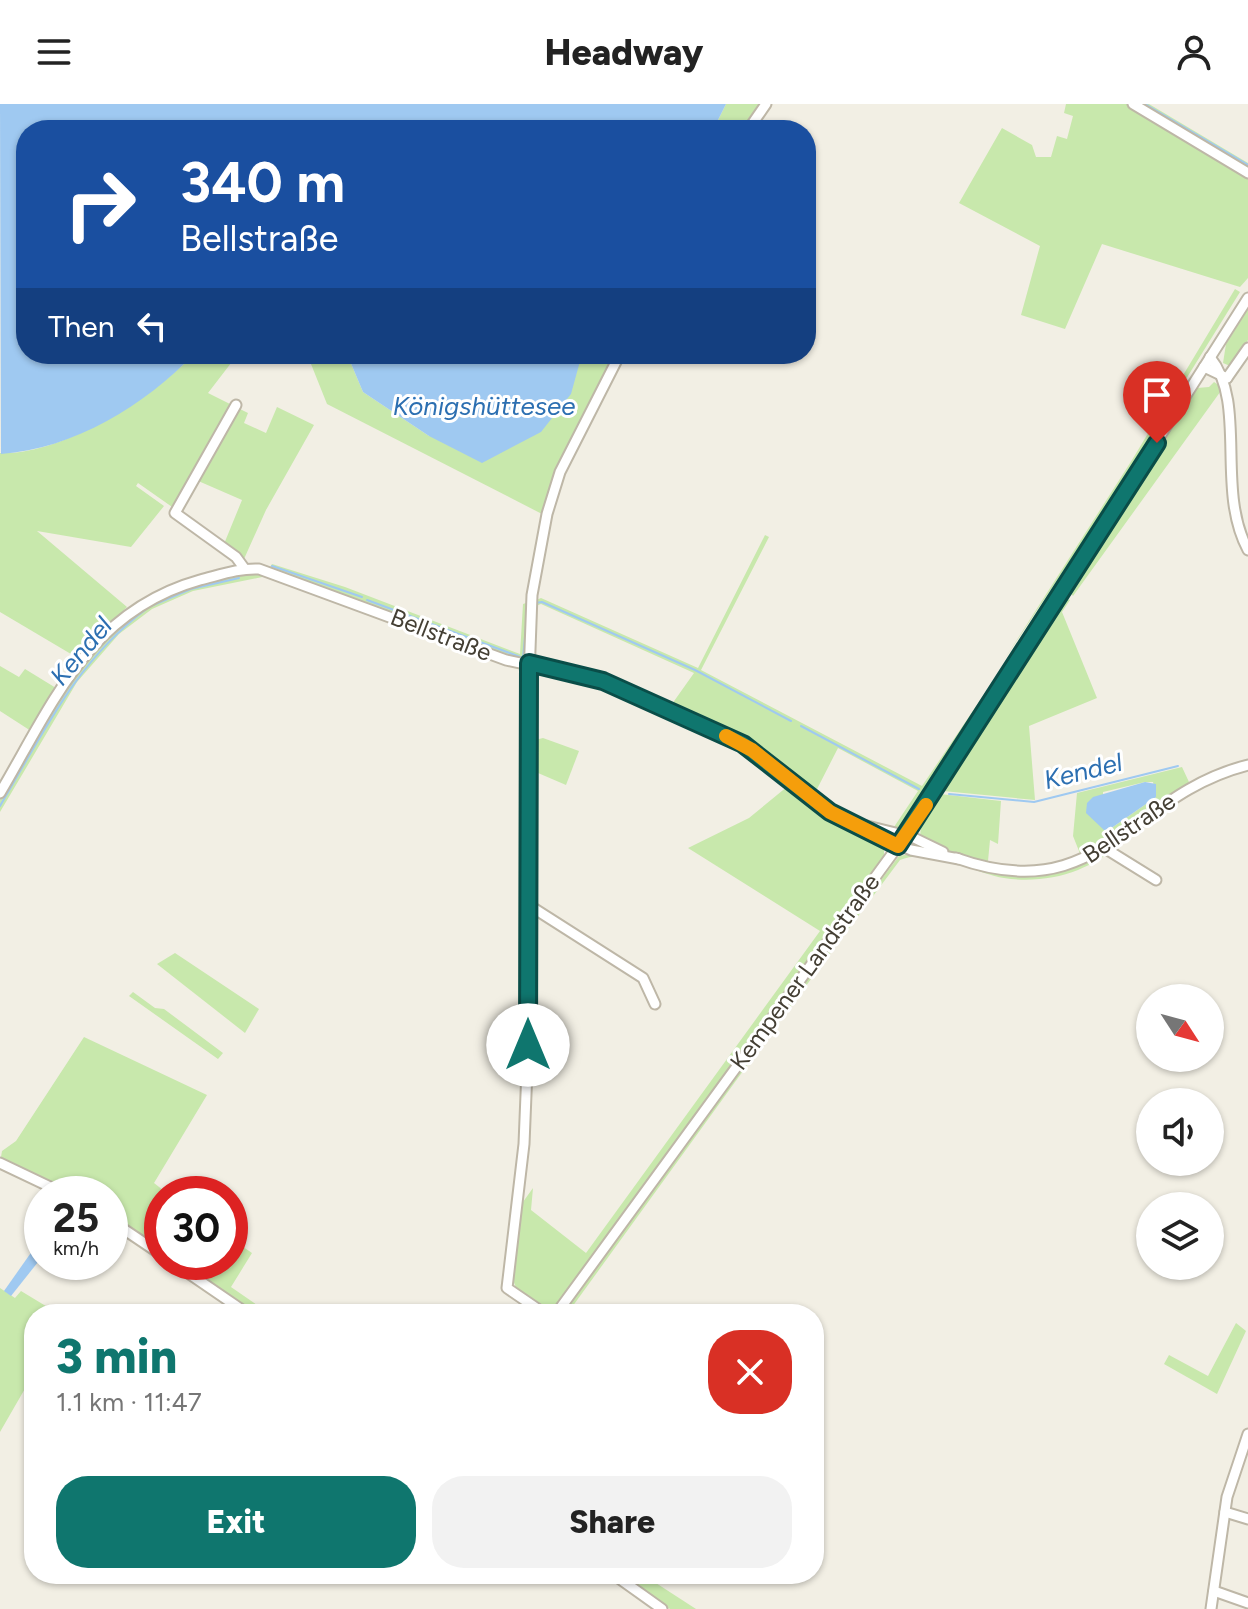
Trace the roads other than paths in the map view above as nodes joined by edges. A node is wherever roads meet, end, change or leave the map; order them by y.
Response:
1 (1133, 104) edge
2 (1248, 173) edge
3 (1248, 298) edge
4 (1248, 348) edge
5 (1210, 357) junction
6 (615, 364) edge
7 (1204, 367) junction
8 (1227, 378) junction
9 (236, 405) dead end
10 (1248, 550) edge
11 (244, 568) junction
12 (529, 663) junction
13 (1248, 765) edge
14 (0, 793) edge
15 (844, 820) junction
16 (906, 835) junction
17 (898, 846) junction
18 (1106, 849) junction
19 (959, 859) junction
20 (1156, 880) dead end
21 (527, 904) junction
22 (655, 1004) dead end
23 (0, 1163) edge
24 (27, 1176) edge
25 (198, 1280) edge
26 (233, 1304) edge
27 (530, 1304) edge
28 (563, 1304) edge
29 (1248, 1434) edge
30 (1225, 1512) junction
31 (1248, 1519) edge
32 (627, 1584) edge
33 (1214, 1591) junction
34 (1248, 1603) edge
35 (662, 1609) edge
36 (1211, 1609) edge

1 - 2 street
3 - 5 street, Kempener Landstraße
4 - 8 street
5 - 7 street, Kempener Landstraße
5 - 8 street
6 - 12 street
7 - 8 street
7 - 16 street, Kempener Landstraße
8 - 10 street
9 - 11 street, Bellstraße
11 - 12 street, Bellstraße
11 - 14 street
12 - 15 street, Bellstraße
12 - 21 street
13 - 18 street, Bellstraße
15 - 16 street, Bellstraße
15 - 17 street, Bellstraße
16 - 17 street, Kempener Landstraße
16 - 19 street, Bellstraße
17 - 19 street, Bellstraße
17 - 28 street, Kempener Landstraße
18 - 19 street, Bellstraße
18 - 20 street
21 - 22 street
21 - 27 street
23 - 24 street
25 - 26 street
29 - 30 street
30 - 31 street
30 - 33 street
32 - 35 street
33 - 34 street
33 - 36 street

